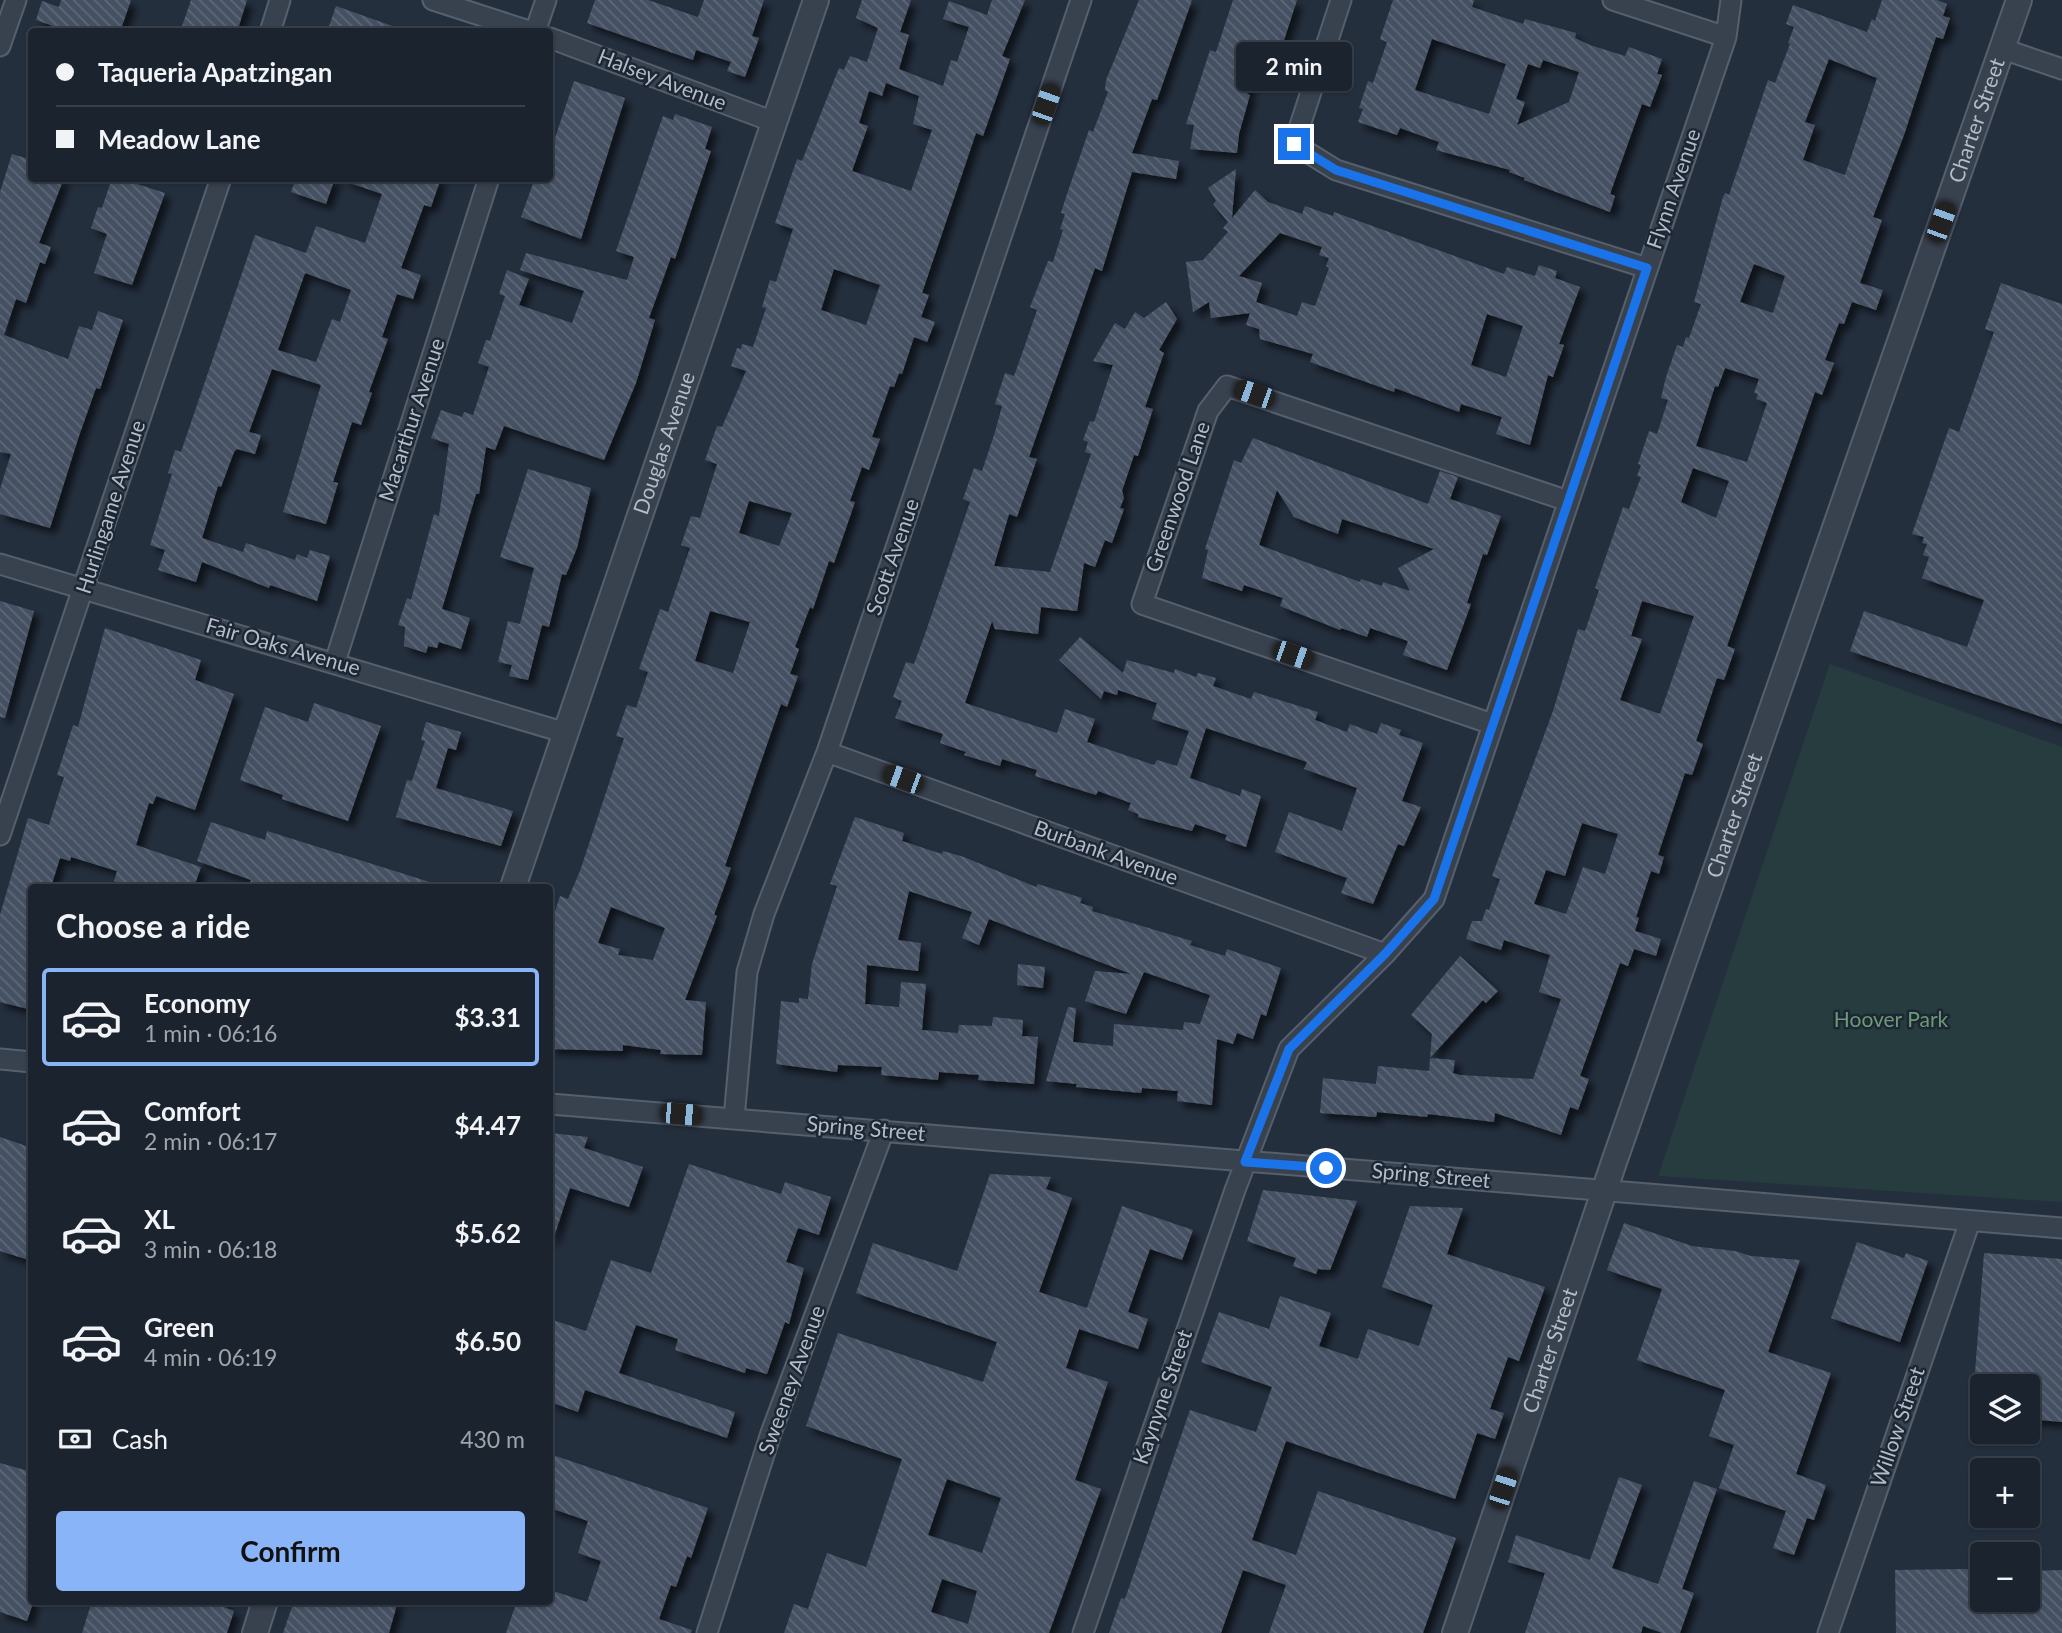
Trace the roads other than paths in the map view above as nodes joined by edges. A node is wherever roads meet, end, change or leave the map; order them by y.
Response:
1 (16, 0) edge
2 (280, 0) edge
3 (433, 0) edge
4 (546, 0) edge
5 (816, 0) edge
6 (1081, 0) edge
7 (1341, 0) edge
8 (1613, 0) edge
9 (1731, 0) edge
10 (2019, 0) edge
11 (271, 28) edge
12 (520, 28) edge
13 (535, 28) edge
14 (1726, 37) junction
15 (553, 39) edge
16 (0, 46) edge
17 (2003, 49) junction
18 (2062, 69) edge
19 (774, 122) junction
20 (220, 182) edge
21 (487, 182) edge
22 (1647, 268) junction
23 (1568, 501) junction
24 (0, 564) edge
25 (84, 589) junction
26 (335, 662) junction
27 (1492, 723) junction
28 (566, 733) junction
29 (827, 752) junction
30 (0, 835) edge
31 (514, 884) edge
32 (1385, 954) junction
33 (0, 1059) edge
34 (28, 1062) edge
35 (553, 1104) edge
36 (734, 1118) junction
37 (884, 1130) junction
38 (1245, 1162) junction
39 (1605, 1190) junction
40 (1970, 1221) junction
41 (2062, 1228) edge
42 (264, 1605) edge
43 (255, 1633) edge
44 (706, 1633) edge
45 (1083, 1633) edge
46 (1455, 1633) edge
47 (1828, 1633) edge

1 - 16 street
2 - 11 street
3 - 12 street
4 - 13 street
5 - 19 street, Douglas Avenue
6 - 29 street, Scott Avenue
7 - 22 street
8 - 14 street
9 - 14 street, Flynn Avenue
10 - 17 street, Charter Street
14 - 22 street, Flynn Avenue
15 - 19 street, Halsey Avenue
17 - 18 street
17 - 39 street, Charter Street
19 - 28 street, Douglas Avenue
20 - 25 street, Hurlingame Avenue
21 - 26 street, Macarthur Avenue
22 - 23 street, Flynn Avenue
23 - 27 street, Flynn Avenue
23 - 27 street, Greenwood Lane
24 - 25 street, Fair Oaks Avenue
25 - 26 street, Fair Oaks Avenue
25 - 30 street, Hurlingame Avenue
26 - 28 street, Fair Oaks Avenue
27 - 32 street, Flynn Avenue
28 - 31 street, Douglas Avenue
29 - 32 street, Burbank Avenue
29 - 36 street, Scott Avenue
32 - 38 street, Flynn Avenue
33 - 34 street
35 - 36 street, Spring Street
36 - 37 street, Spring Street
37 - 38 street, Spring Street
37 - 44 street, Sweeney Avenue
38 - 39 street, Spring Street
38 - 45 street, Kaynyne Street
39 - 40 street, Spring Street
39 - 46 street, Charter Street
40 - 41 street, Spring Street
40 - 47 street, Willow Street
42 - 43 street

